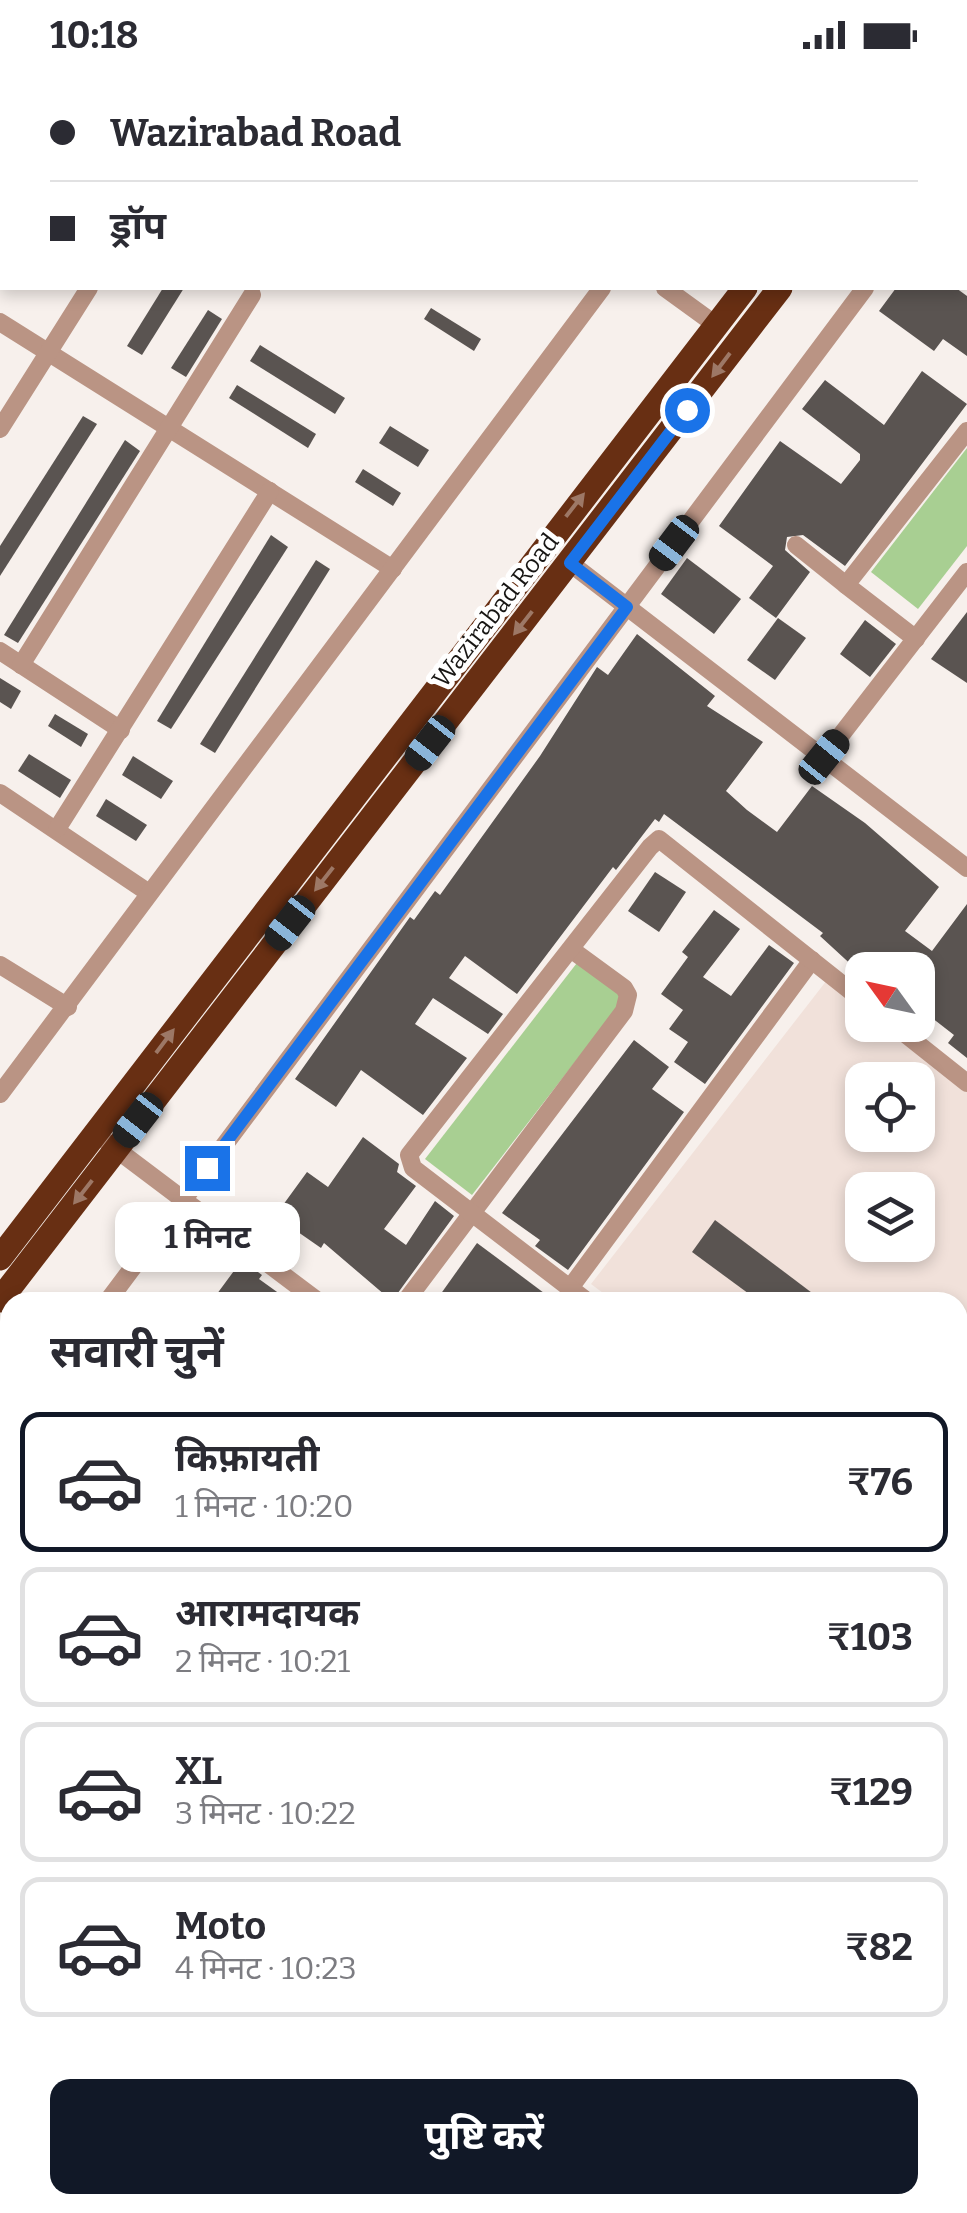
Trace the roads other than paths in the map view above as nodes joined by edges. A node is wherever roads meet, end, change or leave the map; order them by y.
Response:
1 (88, 290) edge
2 (601, 290) edge
3 (668, 290) edge
4 (743, 290) edge
5 (778, 290) edge
6 (864, 290) edge
7 (252, 294) dead end
8 (0, 322) edge
9 (716, 325) junction
10 (49, 350) junction
11 (170, 428) junction
12 (0, 429) edge
13 (967, 431) edge
14 (270, 491) junction
15 (796, 545) dead end
16 (570, 563) junction
17 (393, 568) junction
18 (967, 572) edge
19 (846, 585) junction
20 (627, 607) junction
21 (916, 639) junction
22 (0, 652) edge
23 (21, 665) junction
24 (121, 730) junction
25 (824, 757) junction
26 (0, 793) edge
27 (57, 830) junction
28 (967, 868) edge
29 (149, 893) junction
30 (572, 950) junction
31 (812, 960) junction
32 (0, 965) edge
33 (845, 986) edge
34 (68, 1007) junction
35 (915, 1042) edge
36 (967, 1083) edge
37 (0, 1094) edge
38 (94, 1134) junction
39 (116, 1148) junction
40 (184, 1200) junction
41 (472, 1216) junction
42 (0, 1258) edge
43 (570, 1288) junction
44 (6, 1292) edge
45 (115, 1292) edge
46 (306, 1292) edge
47 (413, 1292) edge
48 (575, 1292) edge

1 - 10 street
2 - 17 street
3 - 9 street
4 - 9 highway, Wazirabad Road
5 -> 16 highway, Wazirabad Road
6 - 20 street
7 - 11 street
8 - 10 street
38 -> 9 highway, Wazirabad Road
10 - 11 street
10 - 12 street
11 - 14 street
11 - 23 street
13 - 19 street
14 - 17 street
14 - 24 street
15 - 19 street
16 - 20 street
16 -> 39 highway, Wazirabad Road
17 - 29 street
18 - 21 street
19 - 21 street
20 - 25 street
20 - 40 street
21 - 25 street
22 - 23 street
23 - 24 street
24 - 27 street
25 - 28 street
26 - 27 street
27 - 29 street
29 - 34 street
30 - 31 street
30 - 41 street
30 - 41 street
31 - 33 street
31 - 43 street
32 - 34 street
34 - 37 street
35 - 36 street
38 - 39 street
38 - 42 highway, Wazirabad Road
39 - 40 street
39 -> 44 highway, Wazirabad Road
40 - 45 street
40 - 46 street
41 - 43 street
41 - 47 street
43 - 48 street

